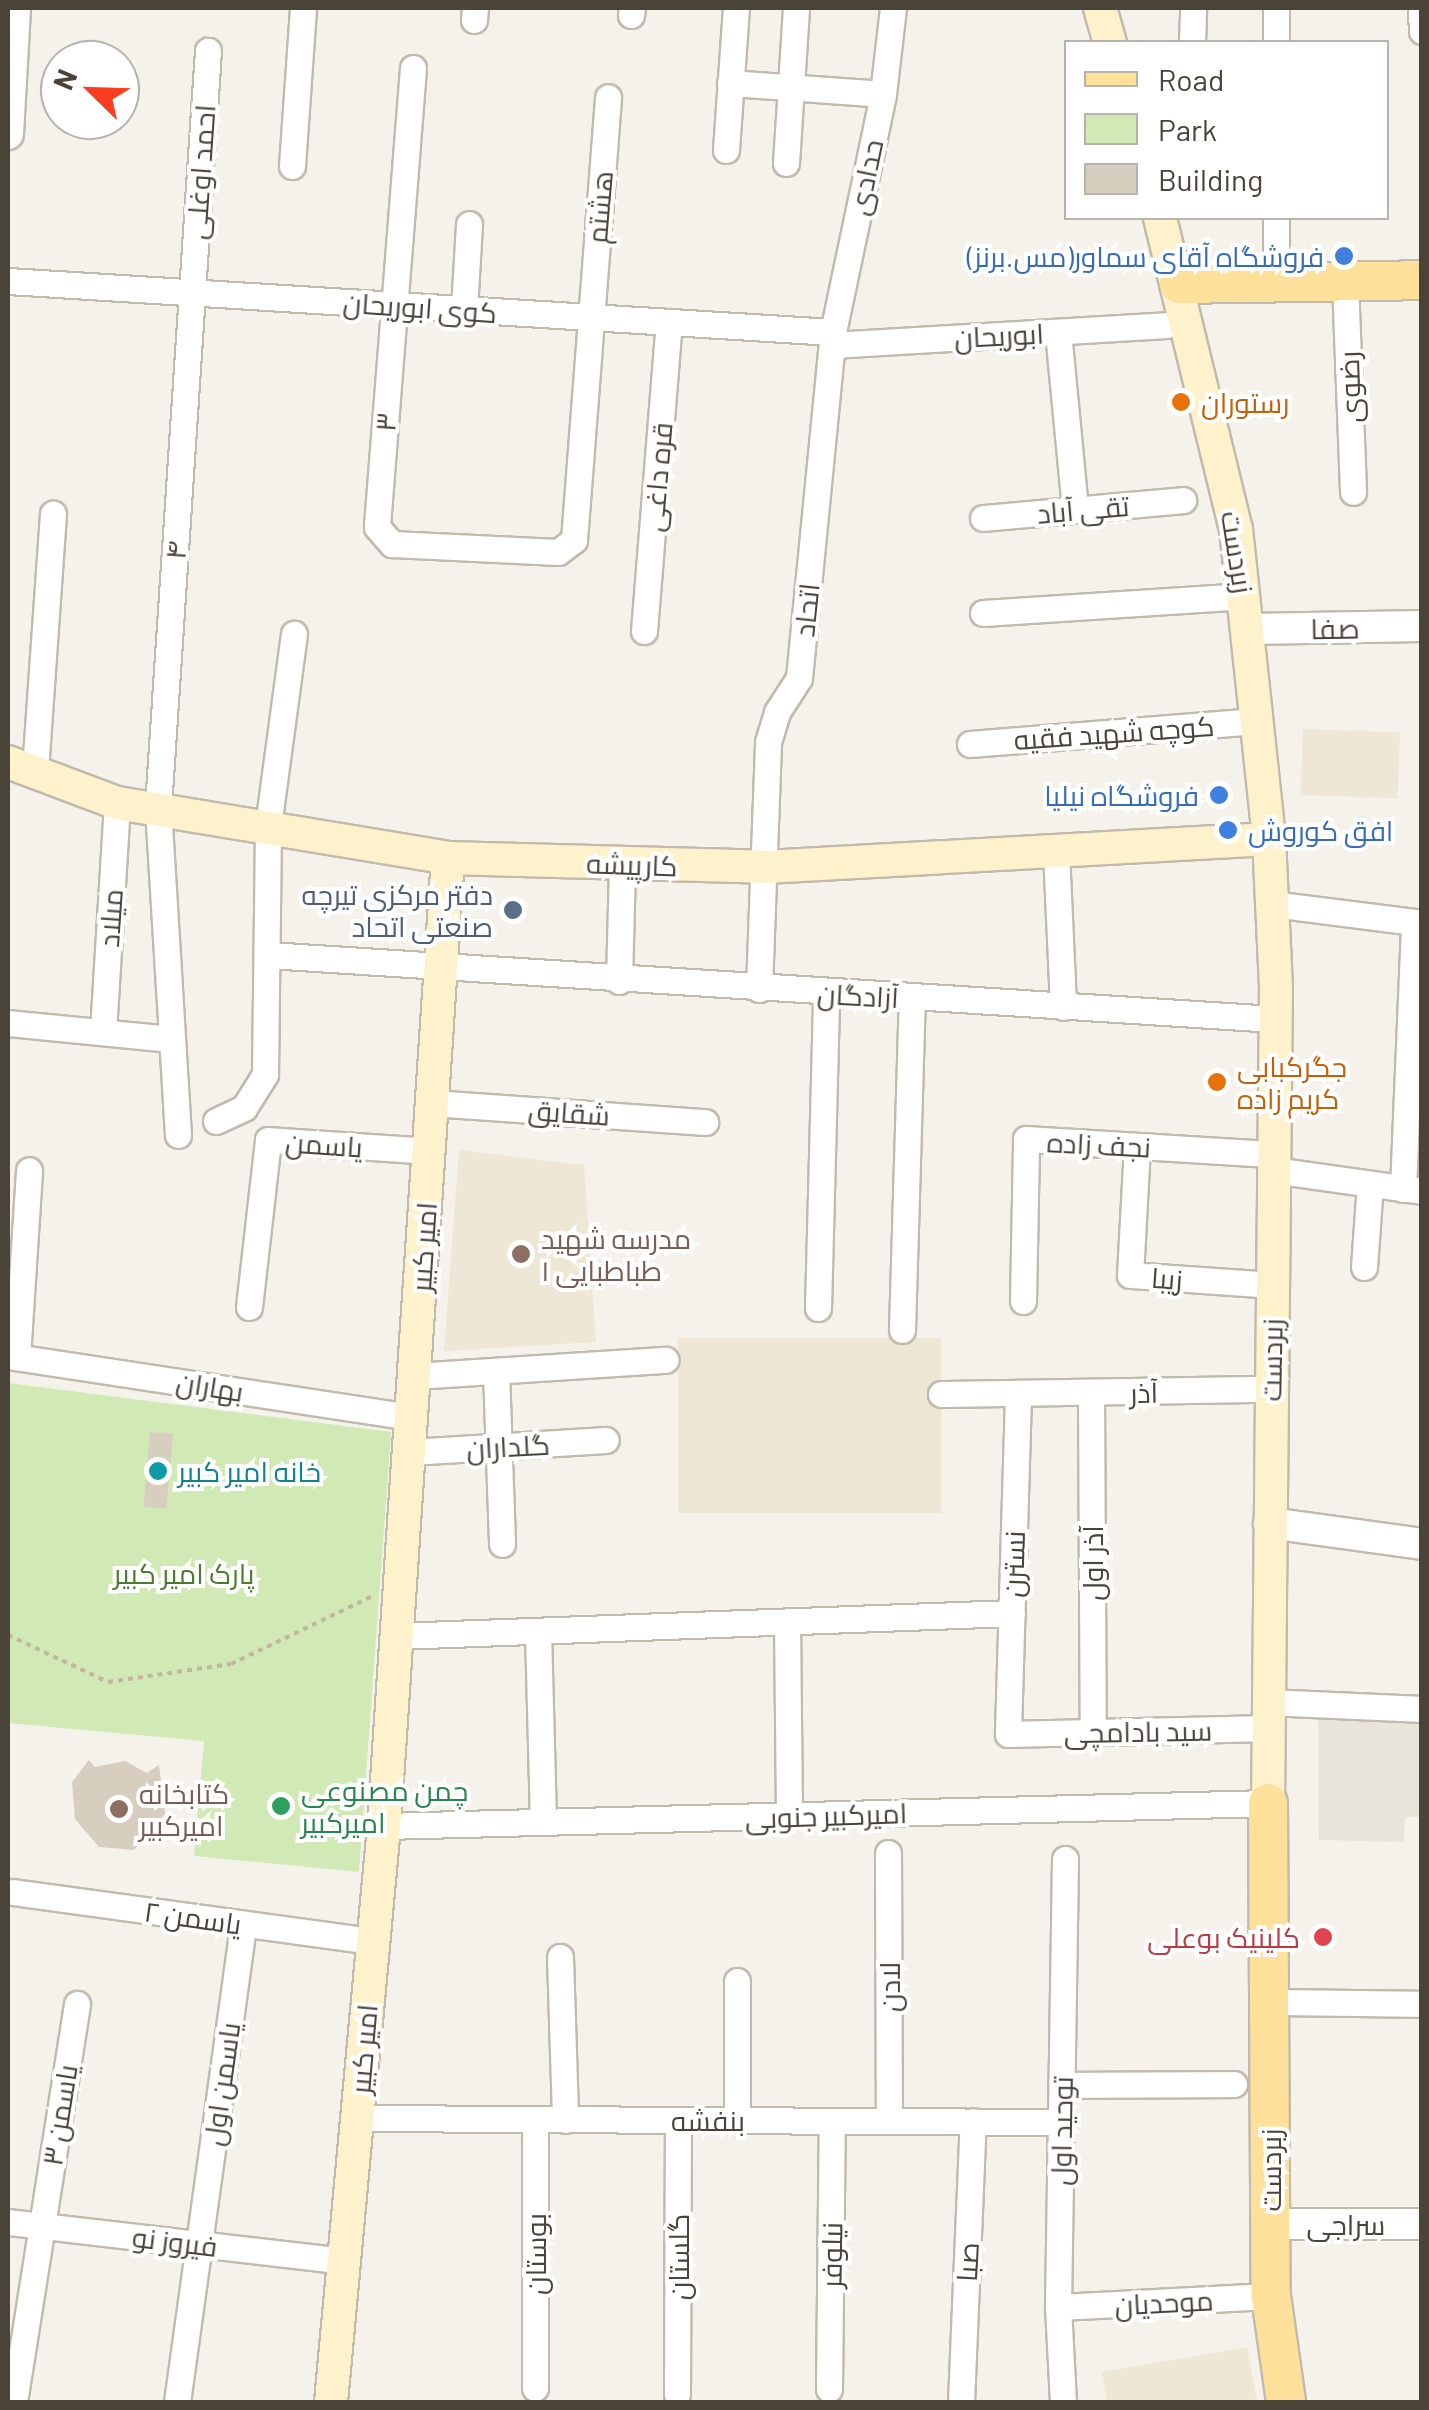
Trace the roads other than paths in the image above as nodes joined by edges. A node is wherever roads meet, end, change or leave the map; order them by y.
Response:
1 (16, 8) edge
2 (304, 8) edge
3 (736, 8) edge
4 (796, 8) edge
5 (892, 8) edge
6 (1100, 8) edge
7 (1192, 8) edge
8 (1276, 8) edge
9 (1421, 8) edge
10 (1422, 31) edge
11 (1109, 40) edge
12 (1192, 40) edge
13 (1276, 40) edge
14 (208, 51) dead end
15 (413, 68) dead end
16 (730, 83) junction
17 (793, 87) junction
18 (882, 94) junction
19 (608, 97) dead end
20 (8, 134) edge
21 (726, 150) dead end
22 (786, 164) dead end
23 (292, 166) dead end
24 (1161, 220) edge
25 (1276, 220) edge
26 (469, 224) dead end
27 (1422, 280) edge
28 (8, 281) edge
29 (1276, 282) junction
30 (1345, 282) junction
31 (1180, 284) junction
32 (192, 292) junction
33 (394, 305) junction
34 (464, 309) junction
35 (591, 317) junction
36 (669, 322) junction
37 (1177, 324) junction
38 (1058, 332) junction
39 (832, 339) junction
40 (1353, 492) dead end
41 (1183, 500) dead end
42 (1075, 509) junction
43 (53, 514) dead end
44 (983, 518) dead end
45 (381, 538) joint
46 (1245, 596) junction
47 (983, 613) dead end
48 (1422, 626) edge
49 (1249, 630) junction
50 (644, 631) dead end
51 (294, 634) dead end
52 (1259, 721) junction
53 (970, 744) dead end
54 (21, 766) edge
55 (117, 803) junction
56 (158, 808) junction
57 (268, 826) junction
58 (1268, 839) junction
59 (1056, 851) junction
60 (448, 858) junction
61 (622, 863) junction
62 (765, 868) junction
63 (1272, 904) junction
64 (1418, 922) edge
65 (268, 955) junction
66 (441, 971) junction
67 (619, 981) junction
68 (759, 989) junction
69 (826, 993) junction
70 (912, 998) junction
71 (1063, 1007) junction
72 (1275, 1019) junction
73 (8, 1023) edge
74 (103, 1032) junction
75 (170, 1039) junction
76 (432, 1103) junction
77 (216, 1121) dead end
78 (705, 1122) dead end
79 (178, 1135) dead end
80 (1138, 1146) junction
81 (429, 1151) junction
82 (1273, 1162) junction
83 (29, 1170) dead end
84 (1370, 1184) junction
85 (1412, 1190) edge
86 (1364, 1267) dead end
87 (1272, 1284) junction
88 (1023, 1301) dead end
89 (249, 1307) dead end
90 (818, 1308) dead end
91 (902, 1330) dead end
92 (12, 1356) edge
93 (665, 1360) dead end
94 (496, 1371) junction
95 (415, 1376) junction
96 (1270, 1389) junction
97 (941, 1394) dead end
98 (1090, 1394) junction
99 (1018, 1395) junction
100 (412, 1417) junction
101 (606, 1440) dead end
102 (499, 1447) junction
103 (410, 1452) junction
104 (1269, 1523) junction
105 (502, 1544) dead end
106 (1422, 1544) edge
107 (1012, 1613) junction
108 (787, 1622) junction
109 (538, 1631) junction
110 (397, 1636) junction
111 (1422, 1709) edge
112 (1268, 1715) junction
113 (1093, 1732) junction
114 (1008, 1734) joint
115 (1268, 1803) junction
116 (789, 1816) junction
117 (543, 1822) junction
118 (384, 1826) junction
119 (888, 1853) dead end
120 (1065, 1860) dead end
121 (13, 1892) dead end
122 (243, 1924) junction
123 (373, 1942) junction
124 (560, 1956) dead end
125 (737, 1980) dead end
126 (1269, 2002) junction
127 (77, 2004) dead end
128 (1422, 2004) edge
129 (1234, 2084) dead end
130 (1062, 2085) junction
131 (356, 2118) junction
132 (535, 2119) junction
133 (566, 2120) junction
134 (678, 2120) junction
135 (737, 2120) junction
136 (832, 2121) junction
137 (889, 2121) junction
138 (973, 2122) junction
139 (1060, 2122) junction
140 (8, 2222) edge
141 (1270, 2224) junction
142 (1422, 2224) edge
143 (42, 2226) junction
144 (199, 2244) junction
145 (343, 2261) junction
146 (1270, 2296) junction
147 (1058, 2308) junction
148 (535, 2388) dead end
149 (829, 2389) dead end
150 (677, 2394) dead end
151 (14, 2402) edge
152 (177, 2402) edge
153 (331, 2402) edge
154 (960, 2402) edge
155 (1063, 2402) edge
156 (1286, 2402) edge

1 - 20 street
2 - 23 street
3 - 16 street
4 - 17 street
5 - 18 street, حدادی
6 - 11 main road
7 - 12 street
8 - 13 street
9 - 10 street
14 - 32 street, احمد اوغلی
15 - 33 street, ۳
16 - 17 street
16 - 21 street
17 - 18 street
17 - 22 street
18 - 39 street, حدادی
19 - 35 street, هشتم
24 - 31 main road
25 - 29 street
26 - 34 street
27 - 30 main road
28 - 32 street, کوی ابوریحان
29 - 30 main road
29 - 31 main road
30 - 40 street, رضوی
31 - 37 main road, زبردست
32 - 33 street, کوی ابوریحان
32 - 56 street, ۴
33 - 34 street, کوی ابوریحان
33 - 45 street, ۳
34 - 35 street, کوی ابوریحان
35 - 36 street, کوی ابوریحان
35 - 45 street, هشتم
36 - 39 street, کوی ابوریحان
36 - 50 street, قره داغی
37 - 38 street, ابوریحان
37 - 46 main road, زبردست
38 - 39 street, ابوریحان
38 - 42 street
39 - 62 street, اتحاد
41 - 42 street, تقی آباد
42 - 44 street, تقی آباد
43 - 54 street
46 - 47 street
46 - 49 main road, زبردست
48 - 49 street, صفا
49 - 52 main road, زبردست
51 - 57 street
52 - 53 street, کوچه شهید فقیه
52 - 58 main road, زبردست
54 - 55 main road, کارپیشه
55 - 56 main road, کارپیشه
55 - 74 street, میلاد
56 - 57 main road, کارپیشه
56 - 75 street, ۴
57 - 60 main road, کارپیشه
57 - 65 street
58 - 59 main road, کارپیشه
58 - 63 main road, زبردست
59 - 62 main road, کارپیشه
59 - 71 street
60 - 61 main road, کارپیشه
60 - 66 main road, امیر کبیر
61 - 62 main road, کارپیشه
61 - 67 street
62 - 68 street, اتحاد
63 - 64 street
63 - 72 main road, زبردست
64 - 85 street
65 - 66 street, آزادگان
65 - 77 street
66 - 67 street, آزادگان
66 - 76 main road, امیر کبیر
67 - 68 street, آزادگان
68 - 69 street, آزادگان
69 - 70 street, آزادگان
69 - 90 street
70 - 71 street, آزادگان
70 - 91 street
71 - 72 street, آزادگان
72 - 82 main road, زبردست
73 - 74 street
74 - 75 street
75 - 79 street, ۴
76 - 78 street, شقایق
76 - 81 main road, امیر کبیر
80 - 82 street, نجف زاده
80 - 87 street, زیبا
80 - 88 street, نجف زاده
81 - 89 street, یاسمن
81 - 95 main road, امیر کبیر
82 - 84 street, نجف زاده
82 - 87 main road, زبردست
83 - 92 street
84 - 85 street, نجف زاده
84 - 86 street
87 - 96 main road, زبردست
92 - 100 street, بهاران
93 - 94 street
94 - 95 street
94 - 102 street
95 - 100 main road, امیر کبیر
96 - 98 street, آذر
96 - 104 main road, زبردست
97 - 99 street, آذر
98 - 99 street, آذر
98 - 113 street, آذر اول
99 - 107 street, نسترن
100 - 103 main road, امیر کبیر
101 - 102 street, گلداران
102 - 103 street, گلداران
102 - 105 street
103 - 110 main road, امیر کبیر
104 - 106 street
104 - 112 main road, زبردست
107 - 108 street
107 - 114 street, نسترن
108 - 109 street
108 - 116 street
109 - 110 street
109 - 117 street
110 - 118 main road, امیر کبیر
111 - 112 street, سید بادامچی
112 - 113 street, سید بادامچی
112 - 115 main road, زبردست
113 - 114 street, سید بادامچی
115 - 116 street, امیرکبیر جنوبی
115 - 126 main road, زبردست
116 - 117 street, امیرکبیر جنوبی
117 - 118 street, امیرکبیر جنوبی
118 - 123 main road, امیر کبیر
119 - 137 street, لادن
120 - 130 street, توحید اول
121 - 122 street, یاسمن ۲
122 - 123 street, یاسمن ۲
122 - 144 street, یاسمن اول
123 - 131 main road, امیر کبیر
124 - 133 street
125 - 135 street
126 - 128 street
126 - 141 main road, زبردست
127 - 143 street, یاسمن ۳
129 - 130 street
130 - 139 street, توحید اول
131 - 132 street, بنفشه
131 - 145 main road, امیر کبیر
132 - 133 street, بنفشه
132 - 148 street, بوستان
133 - 134 street, بنفشه
134 - 135 street, بنفشه
134 - 150 street, گلستان
135 - 136 street, بنفشه
136 - 137 street, بنفشه
136 - 149 street, نیلوفر
137 - 138 street, بنفشه
138 - 139 street, بنفشه
138 - 154 street, صبا
139 - 147 street, توحید اول
140 - 143 street, فیروز نو
141 - 142 street, سراجی
141 - 146 main road, زبردست
143 - 144 street, فیروز نو
143 - 151 street, یاسمن ۳
144 - 145 street, فیروز نو
144 - 152 street, یاسمن اول
145 - 153 main road, امیر کبیر
146 - 147 street, موحدیان
146 - 156 main road, زبردست
147 - 155 street, توحید اول

